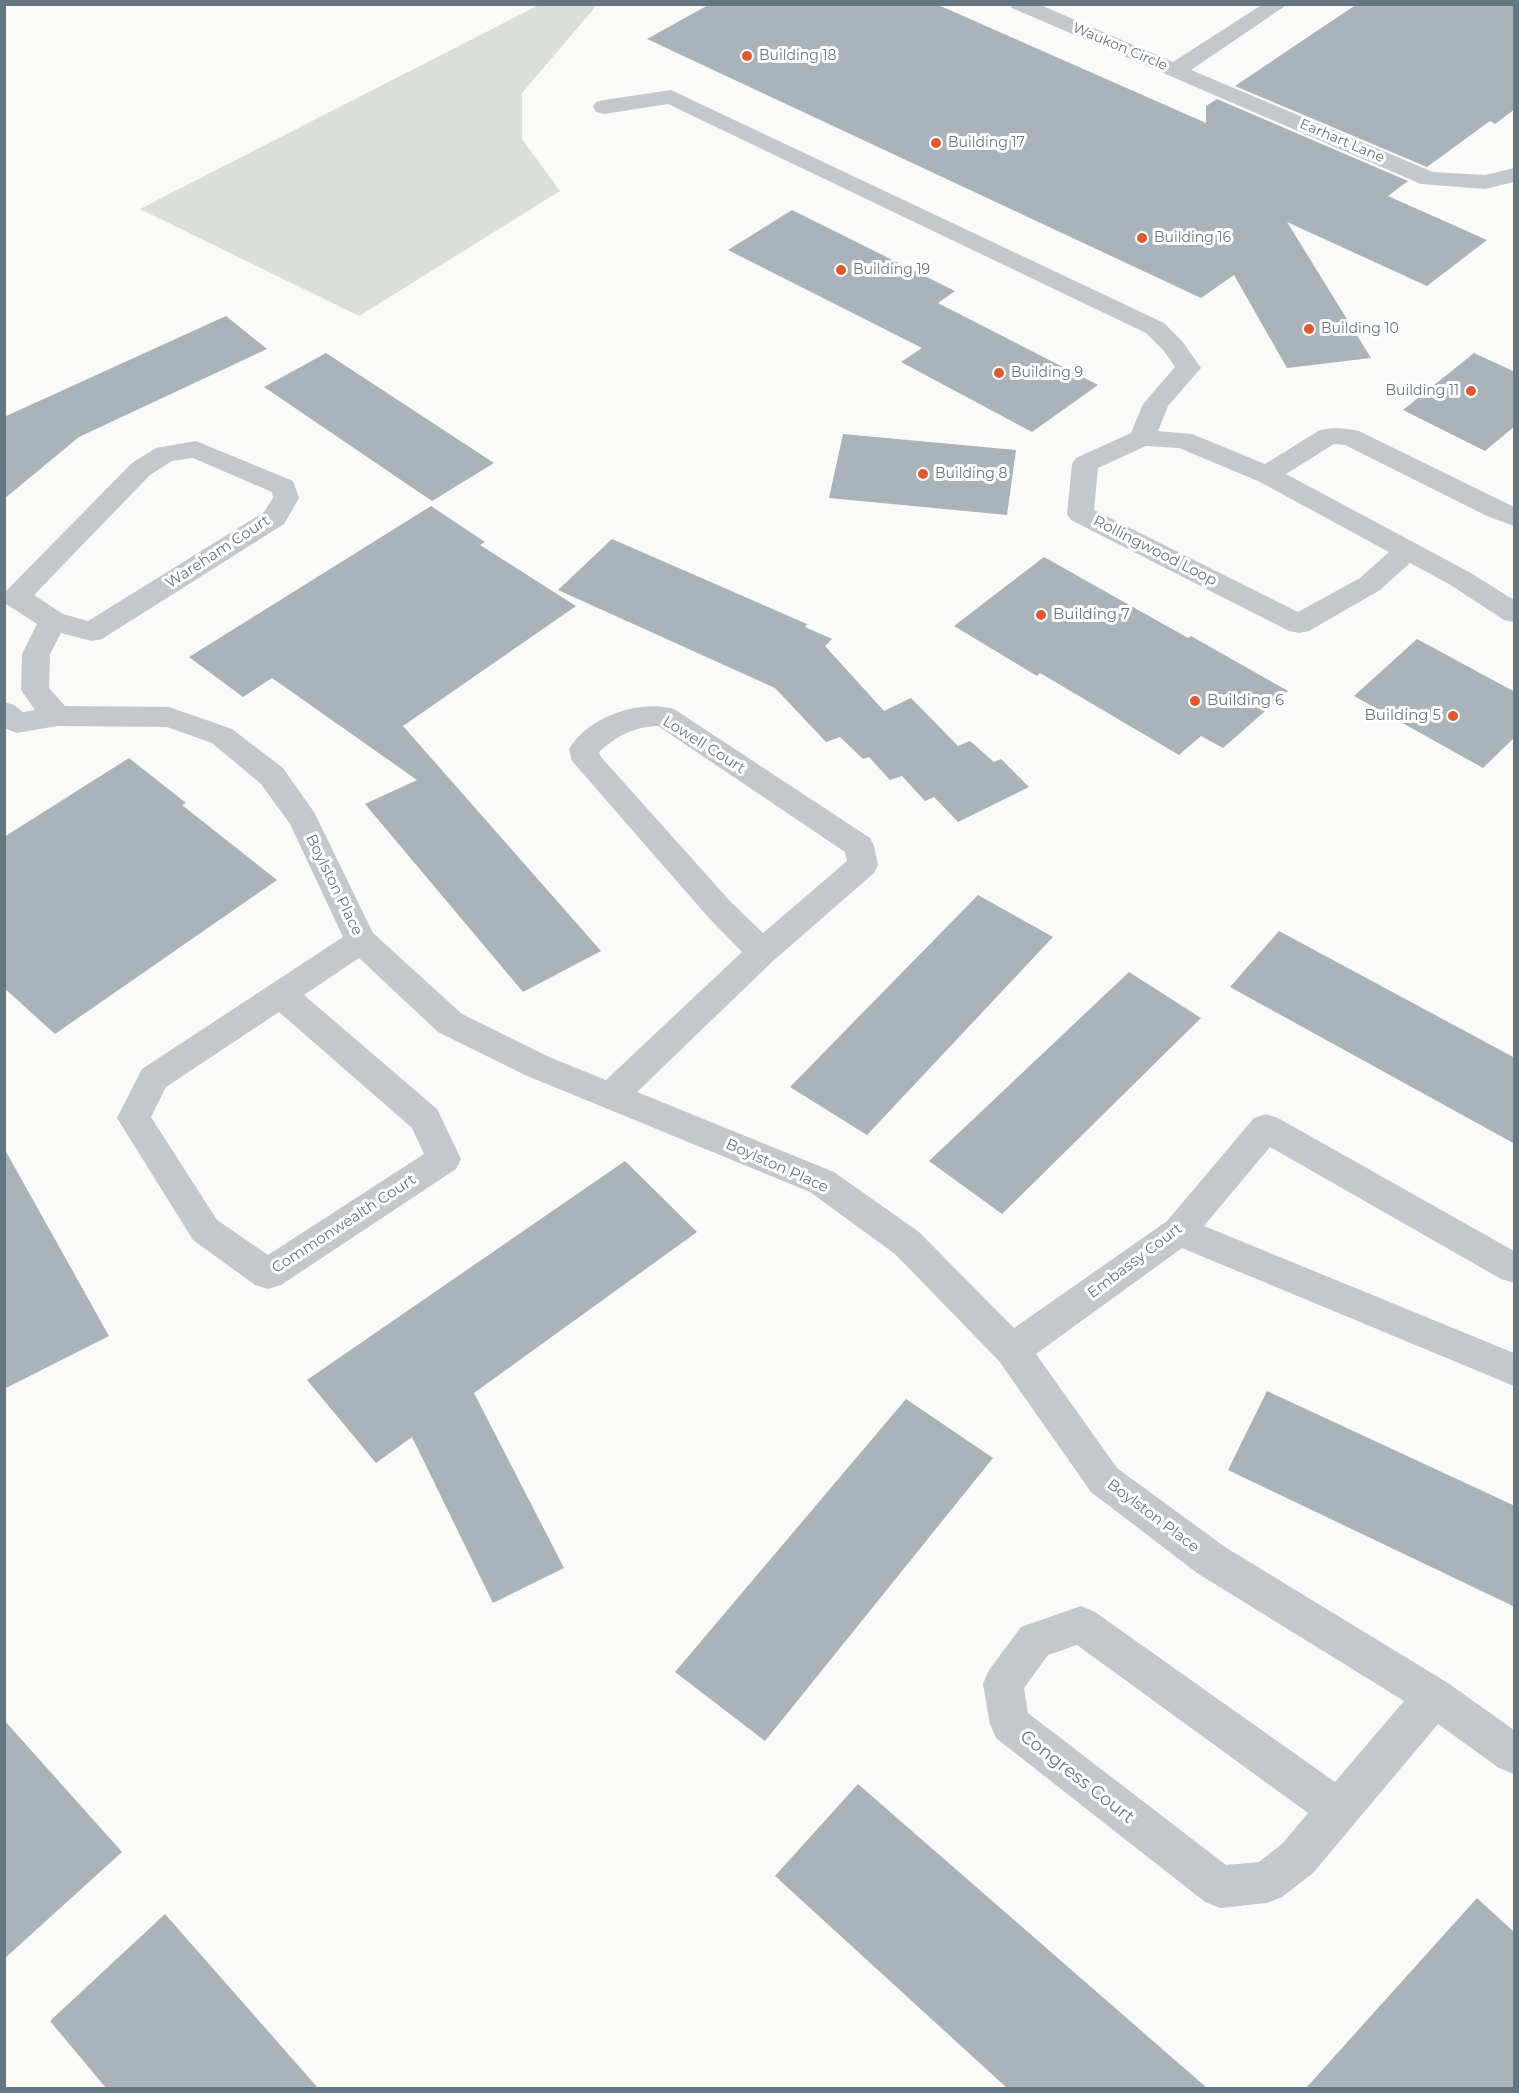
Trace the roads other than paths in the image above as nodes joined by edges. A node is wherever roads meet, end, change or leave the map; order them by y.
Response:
1 (1019, 4) edge
2 (1278, 4) edge
3 (1176, 70) junction
4 (604, 107) dead end
5 (1515, 175) edge
6 (1142, 438) junction
7 (1267, 476) junction
8 (1515, 517) edge
9 (1407, 551) junction
10 (1515, 613) edge
11 (53, 621) junction
12 (57, 716) junction
13 (9, 723) edge
14 (361, 941) junction
15 (762, 952) junction
16 (281, 994) junction
17 (611, 1096) junction
18 (1179, 1231) junction
19 (1515, 1268) edge
20 (1012, 1350) junction
21 (1515, 1370) edge
22 (1434, 1697) junction
23 (1515, 1754) edge
24 (1339, 1810) junction

1 - 3 street, Waukon Circle
2 - 3 street, Waukon Circle
3 - 5 street, Earhart Lane
4 - 6 street
6 - 7 street, Rollingwood Loop
6 - 9 street, Rollingwood Loop
7 - 8 street
7 - 9 street, Rollingwood Loop
9 - 10 street, Rollingwood Loop
11 - 11 street, Wareham Court
11 - 12 street
12 - 13 street, Boylston Place
12 - 14 street, Boylston Place
14 - 16 street, Commonwealth Court
14 - 17 street, Boylston Place
15 - 15 street, Lowell Court
15 - 17 street, Lowell Court
16 - 16 street, Commonwealth Court
17 - 20 street, Boylston Place
18 - 19 street, Embassy Court
18 - 20 street, Embassy Court
18 - 21 street
20 - 22 street, Boylston Place
22 - 23 street, Boylston Place
22 - 24 street, Congress Court
24 - 24 street, Congress Court

